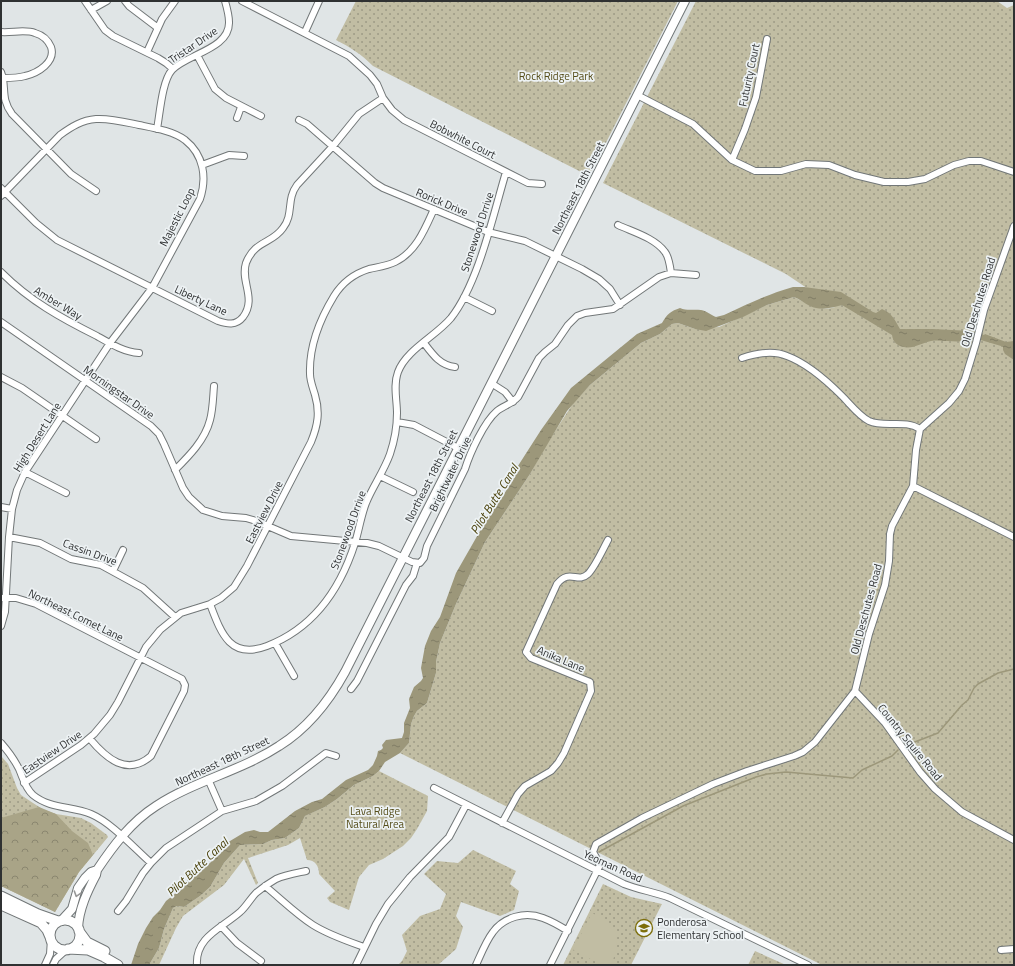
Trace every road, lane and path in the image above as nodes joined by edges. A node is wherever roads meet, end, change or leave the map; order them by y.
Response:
1 (85, 1) edge
2 (107, 1) edge
3 (125, 1) edge
4 (175, 1) edge
5 (225, 1) edge
6 (242, 1) edge
7 (319, 1) edge
8 (685, 1) edge
9 (91, 10) junction
10 (158, 28) junction
11 (1, 32) edge
12 (305, 32) junction
13 (767, 39) dead end
14 (147, 52) junction
15 (197, 55) junction
16 (173, 69) junction
17 (2, 75) edge
18 (638, 95) junction
19 (383, 98) junction
20 (241, 107) junction
21 (261, 116) dead end
22 (237, 118) dead end
23 (300, 120) dead end
24 (157, 129) junction
25 (333, 146) junction
26 (46, 149) junction
27 (244, 156) dead end
28 (732, 160) junction
29 (202, 165) junction
30 (506, 172) junction
31 (1014, 172) edge
32 (542, 184) dead end
33 (96, 191) dead end
34 (2, 192) edge
35 (434, 209) junction
36 (618, 225) dead end
37 (1014, 226) edge
38 (488, 232) junction
39 (555, 256) junction
40 (1, 272) edge
41 (671, 273) junction
42 (696, 275) dead end
43 (152, 288) junction
44 (464, 297) junction
45 (620, 305) junction
46 (492, 311) dead end
47 (1, 322) edge
48 (110, 343) junction
49 (424, 343) junction
50 (139, 353) dead end
51 (742, 358) dead end
52 (455, 367) dead end
53 (1, 377) edge
54 (85, 380) junction
55 (491, 383) junction
56 (214, 386) dead end
57 (513, 402) junction
58 (61, 415) junction
59 (397, 422) junction
60 (920, 429) junction
61 (96, 439) dead end
62 (458, 448) junction
63 (175, 470) junction
64 (25, 472) junction
65 (380, 476) junction
66 (913, 486) junction
67 (412, 492) dead end
68 (66, 493) dead end
69 (1, 507) edge
70 (12, 509) junction
71 (268, 527) junction
72 (9, 537) junction
73 (1014, 537) edge
74 (608, 540) dead end
75 (355, 543) junction
76 (123, 550) dead end
77 (403, 557) junction
78 (417, 563) junction
79 (113, 571) junction
80 (4, 598) edge
81 (210, 604) junction
82 (175, 617) junction
83 (1, 626) edge
84 (275, 643) junction
85 (141, 658) junction
86 (294, 676) dead end
87 (351, 689) dead end
88 (855, 691) junction
89 (90, 739) junction
90 (1, 744) edge
91 (336, 756) dead end
92 (208, 779) junction
93 (24, 783) junction
94 (434, 788) dead end
95 (466, 805) junction
96 (222, 811) junction
97 (502, 823) junction
98 (122, 836) junction
99 (1014, 840) edge
100 (151, 863) junction
101 (96, 870) junction
102 (306, 871) dead end
103 (598, 871) junction
104 (265, 886) junction
105 (1, 896) edge
106 (1, 905) edge
107 (118, 911) dead end
108 (60, 921) junction
109 (221, 926) junction
110 (79, 930) junction
111 (568, 930) junction
112 (51, 938) junction
113 (364, 947) junction
114 (68, 949) junction
115 (1014, 949) edge
116 (1001, 950) dead end
117 (261, 961) dead end
118 (45, 965) edge
119 (53, 965) edge
120 (118, 965) edge
121 (197, 965) edge
122 (356, 965) edge
123 (476, 965) edge
124 (550, 965) edge
125 (808, 965) edge

1 - 9 street
2 - 9 street
3 - 10 street
4 - 10 street
5 - 15 street, Tristar Drive
6 - 12 street, Bobwhite Court
7 - 12 street
8 - 18 main road, Northeast 18th Street
9 - 14 street
10 - 14 street
11 - 17 street
12 - 19 street, Bobwhite Court
13 - 28 street, Futurity Court
14 - 16 street
15 - 16 street, Tristar Drive
15 - 20 street
16 - 24 street, Tristar Drive
17 - 26 street
18 - 28 street
18 - 39 main road, Northeast 18th Street
19 - 25 street, Liberty Lane
19 - 30 street, Bobwhite Court
20 - 21 street
20 - 22 street
23 - 25 street, Rorick Drive
24 - 26 street, Majestic Loop
24 - 29 street, Majestic Loop
25 - 35 street, Rorick Drive
25 - 43 street, Liberty Lane
26 - 33 street
26 - 34 street, Majestic Loop
27 - 29 street
28 - 31 street
29 - 43 street, Majestic Loop
30 - 32 street, Bobwhite Court
30 - 38 street, Stonewood Drrive
34 - 43 street, Liberty Lane
35 - 38 street, Rorick Drive
35 - 71 street, Eastview Drive
36 - 41 street
37 - 60 street, Old Deschutes Road
38 - 39 street, Rorick Drive
38 - 44 street, Stonewood Drrive
39 - 45 street, Rorick Drive
39 - 55 main road, Northeast 18th Street
40 - 48 street, Amber Way
41 - 42 street, Brightwater Drive
41 - 45 street, Brightwater Drive
43 - 48 street, Majestic Loop
44 - 46 street
44 - 49 street, Stonewood Drrive
45 - 57 street, Brightwater Drive
47 - 54 street, Morningstar Drive
48 - 50 street, Amber Way
48 - 54 street, Majestic Loop
49 - 52 street
49 - 59 street, Stonewood Drrive
51 - 60 street
53 - 58 street
54 - 58 street, High Desert Lane
54 - 63 street, Morningstar Drive
55 - 57 street
55 - 62 main road, Northeast 18th Street
56 - 63 street
57 - 78 street, Brightwater Drive
58 - 61 street
58 - 64 street, High Desert Lane
59 - 62 street
59 - 65 street, Stonewood Drrive
60 - 66 street, Old Deschutes Road
62 - 77 main road, Northeast 18th Street
63 - 71 street, Morningstar Drive
64 - 68 street
64 - 70 street, High Desert Lane
65 - 67 street
65 - 75 street, Stonewood Drrive
66 - 73 street
66 - 88 street, Old Deschutes Road
69 - 70 street
70 - 72 street, High Desert Lane
71 - 75 street, Morningstar Drive
71 - 81 street, Eastview Drive
72 - 79 street, Cassin Drive
72 - 80 street, High Desert Lane
74 - 97 street, Anika Lane
75 - 77 street, Morningstar Drive
75 - 84 street, Stonewood Drrive
76 - 79 street
77 - 78 street
77 - 92 main road, Northeast 18th Street
78 - 87 street, Brightwater Drive
79 - 82 street, Cassin Drive
80 - 83 street, High Desert Lane
80 - 85 street, Northeast Comet Lane
81 - 82 street, Eastview Drive
81 - 84 street, Stonewood Drrive
82 - 85 street, Eastview Drive
84 - 86 street
85 - 89 street, Eastview Drive
85 - 89 street, Northeast Comet Lane
88 - 99 street, Country Squire Road
88 - 103 street, Old Deschutes Road
89 - 93 street, Eastview Drive
90 - 93 street
91 - 96 street
92 - 96 street
92 - 98 main road, Northeast 18th Street
93 - 98 street
94 - 95 street, Yeoman Road
95 - 97 street, Yeoman Road
95 - 113 street
96 - 100 street
97 - 103 street, Yeoman Road
98 - 100 street
98 - 101 main road, Northeast 18th Street
100 - 107 street
101 -> 108 main road, Northeast 18th Street
101 - 110 main road, Northeast 18th Street
102 - 104 street
103 - 111 street
103 - 125 street, Yeoman Road
104 - 109 street
104 - 113 street
105 - 108 highway
106 - 112 highway
108 - 110 highway
108 - 112 highway
109 - 117 street
109 - 121 street
110 - 114 highway
110 - 120 highway
111 - 123 street
111 - 124 street
112 - 114 highway
112 - 118 street
113 - 122 street
114 - 119 street
114 - 120 highway
115 - 116 street

